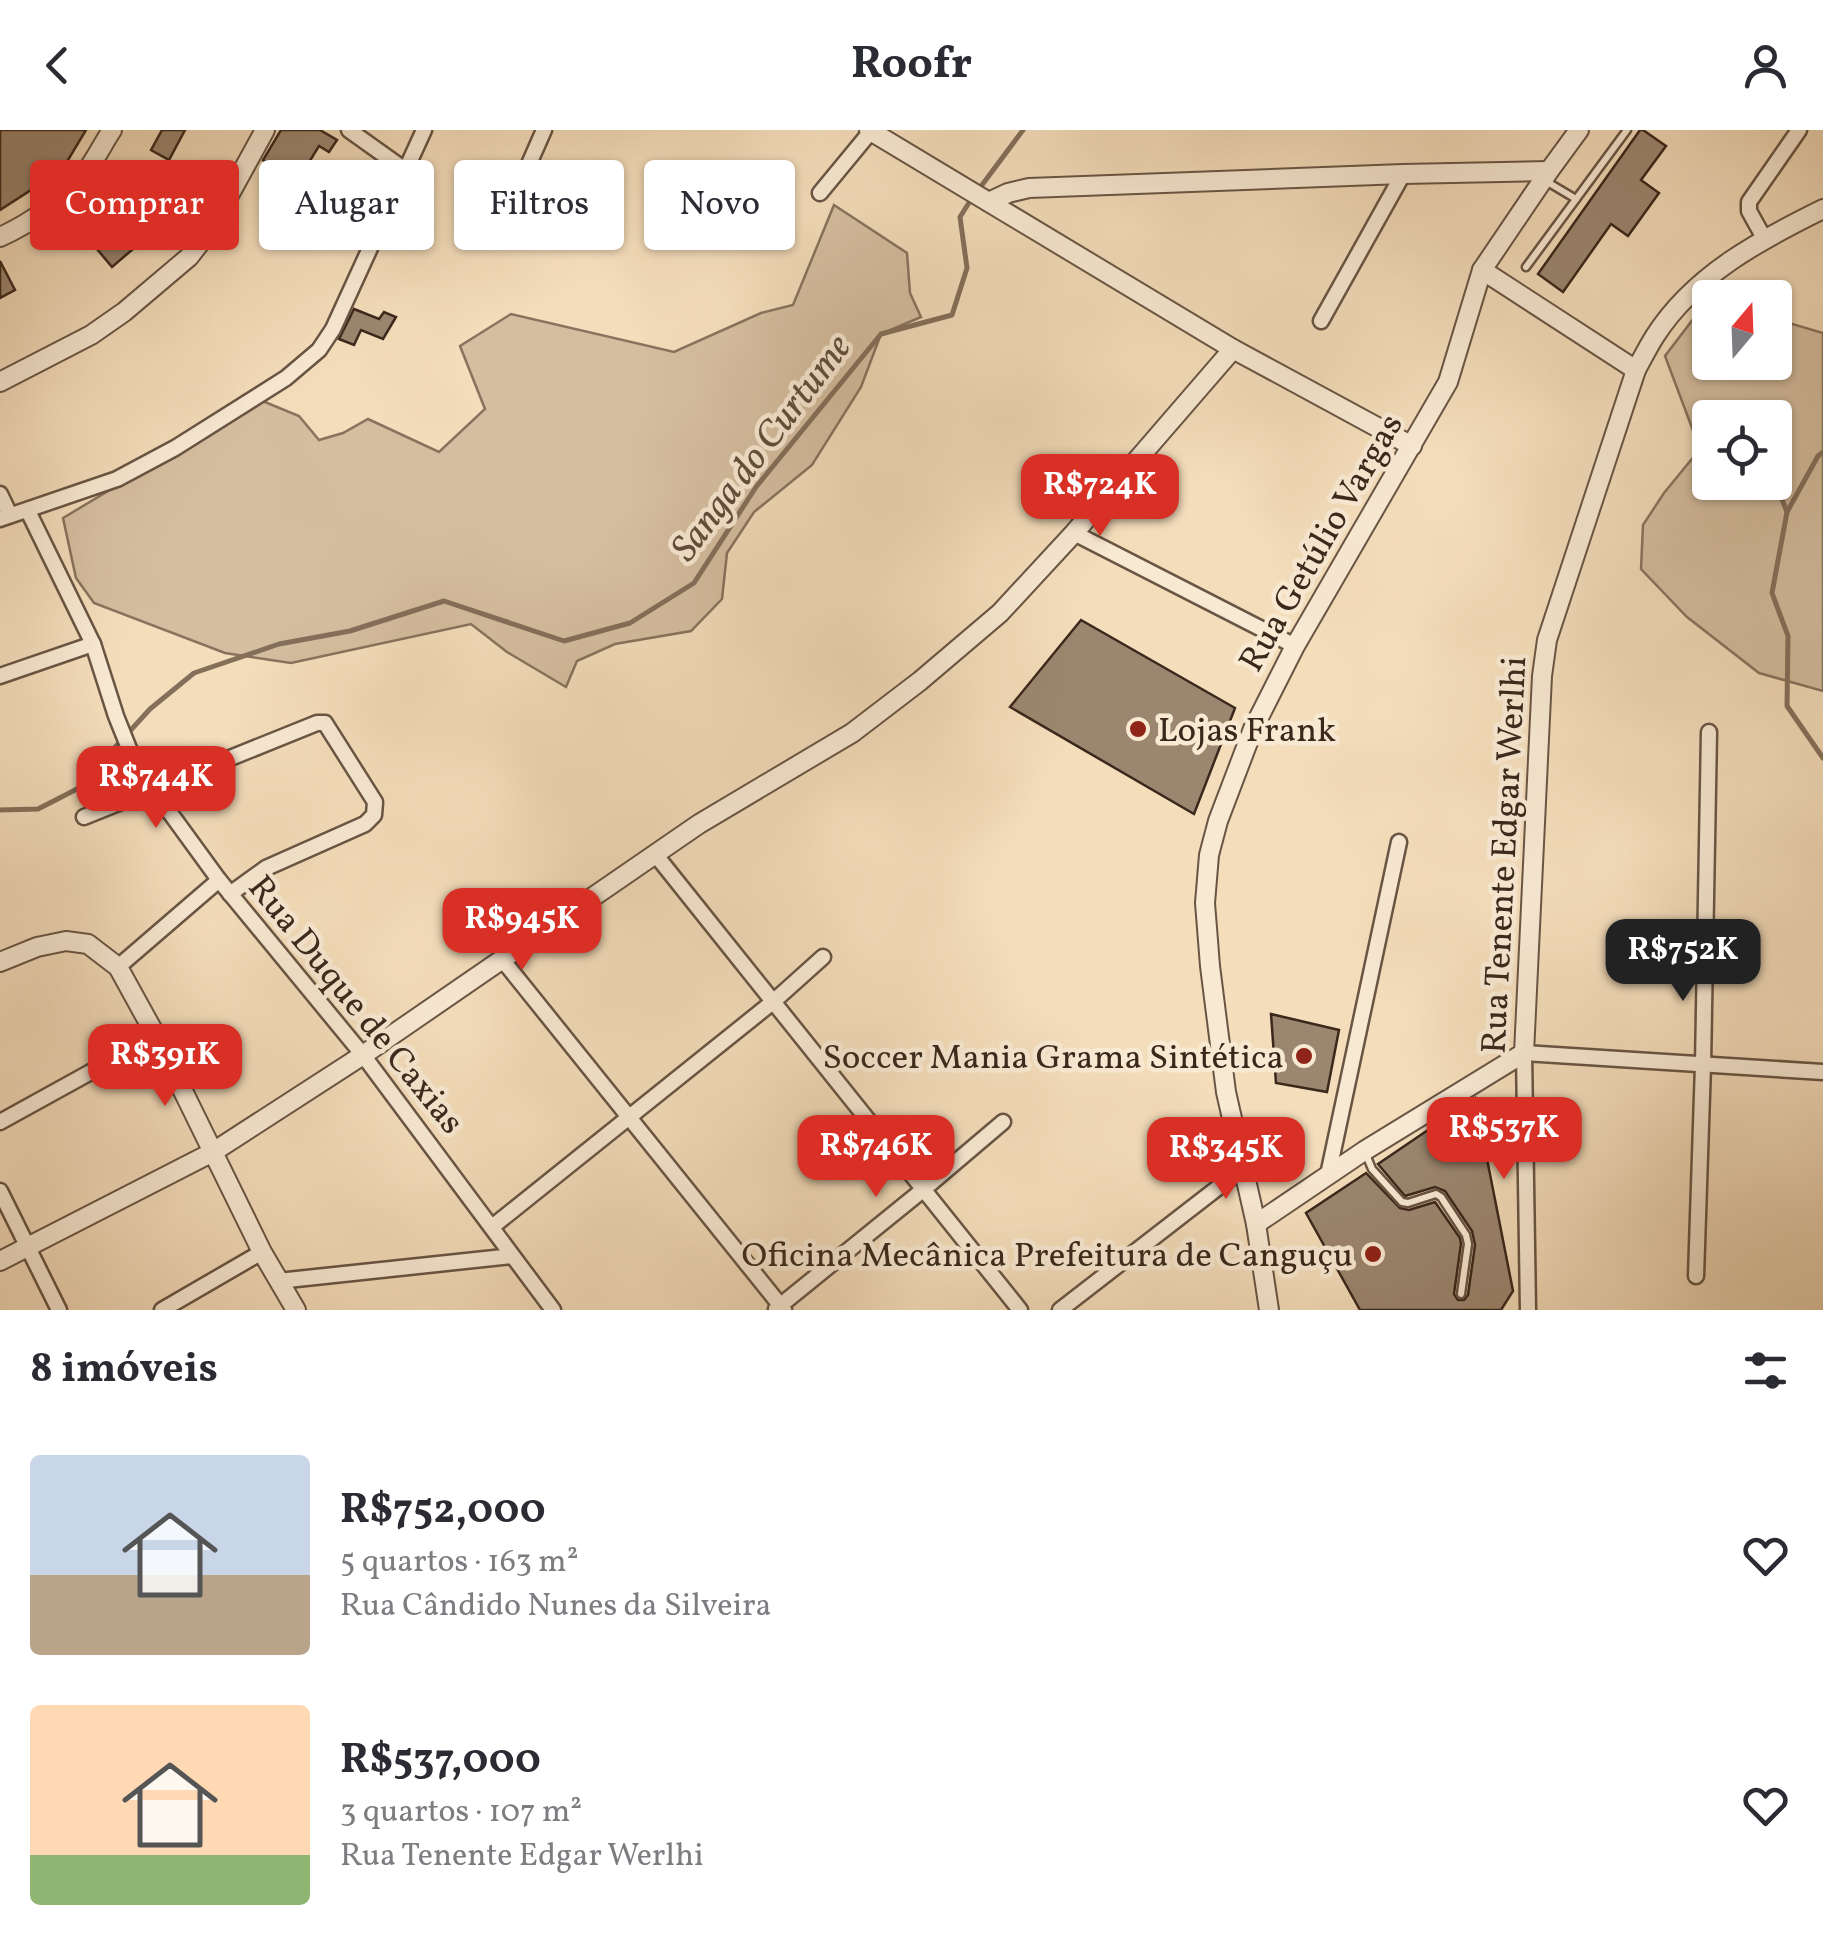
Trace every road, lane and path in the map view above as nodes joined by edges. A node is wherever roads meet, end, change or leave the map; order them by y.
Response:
1 (112, 130) edge
2 (265, 130) edge
3 (349, 130) edge
4 (424, 130) edge
5 (544, 130) edge
6 (871, 130) edge
7 (1580, 130) edge
8 (1627, 130) edge
9 (1799, 130) edge
10 (391, 160) edge
11 (410, 160) edge
12 (531, 160) edge
13 (1402, 174) junction
14 (1546, 175) junction
15 (820, 193) dead end
16 (1576, 200) junction
17 (986, 201) junction
18 (1823, 210) edge
19 (0, 238) edge
20 (1764, 238) junction
21 (369, 250) edge
22 (1526, 267) dead end
23 (1482, 270) junction
24 (1321, 321) dead end
25 (1233, 349) junction
26 (1636, 370) junction
27 (0, 382) edge
28 (1412, 446) junction
29 (0, 494) edge
30 (28, 511) junction
31 (5, 517) edge
32 (1074, 533) junction
33 (94, 644) junction
34 (1295, 646) junction
35 (0, 676) edge
36 (1709, 732) dead end
37 (152, 788) junction
38 (84, 816) dead end
39 (1399, 842) dead end
40 (655, 854) junction
41 (219, 880) junction
42 (230, 894) junction
43 (824, 957) dead end
44 (501, 958) junction
45 (0, 962) edge
46 (118, 967) junction
47 (774, 1002) junction
48 (156, 1036) junction
49 (1524, 1053) junction
50 (363, 1055) junction
51 (1704, 1064) junction
52 (1823, 1072) edge
53 (631, 1117) junction
54 (0, 1122) edge
55 (1003, 1122) dead end
56 (1364, 1151) junction
57 (212, 1152) junction
58 (1242, 1169) junction
59 (1328, 1175) junction
60 (924, 1189) junction
61 (0, 1191) edge
62 (1256, 1224) junction
63 (492, 1227) junction
64 (28, 1248) junction
65 (262, 1252) junction
66 (512, 1256) junction
67 (0, 1261) edge
68 (1696, 1276) dead end
69 (278, 1282) junction
70 (1461, 1294) dead end
71 (780, 1309) edge
72 (59, 1310) edge
73 (162, 1310) edge
74 (296, 1310) edge
75 (554, 1310) edge
76 (1020, 1310) edge
77 (1060, 1310) edge
78 (1269, 1310) edge
79 (1528, 1310) edge

1 - 19 street
2 - 27 street
3 - 10 street
4 - 11 street
5 - 12 street
6 - 15 street
6 - 17 street
7 - 14 street, Rua Getúlio Vargas
8 - 16 lane
9 - 20 street
13 - 14 street
13 - 17 street
13 - 24 street
14 - 16 lane
14 - 23 street, Rua Getúlio Vargas
16 - 22 lane
17 - 25 street
18 - 20 street, Rua Tenente Edgar Werlhi
20 - 26 street, Rua Tenente Edgar Werlhi
21 - 30 street
23 - 26 street
23 - 28 street, Rua Getúlio Vargas
25 - 28 street
25 - 32 street
26 - 49 street, Rua Tenente Edgar Werlhi
28 - 34 street, Rua Getúlio Vargas
29 - 31 street
30 - 31 street
30 - 33 street, Rua Duque de Caxias
32 - 34 street
32 - 40 street
33 - 35 street
33 - 37 street, Rua Duque de Caxias
34 - 58 street, Rua Getúlio Vargas
36 - 51 street
37 - 38 street
37 - 41 street, Rua Duque de Caxias
37 - 42 street
39 - 59 street
40 - 44 street
40 - 47 street
41 - 42 street, Rua Duque de Caxias
41 - 46 street
42 - 50 street, Rua Duque de Caxias
43 - 47 street
44 - 50 street
44 - 53 street
45 - 46 street
46 - 48 street
47 - 53 street
47 - 60 street
48 - 54 street
48 - 57 street
49 - 51 street
49 - 56 street
49 - 79 street, Rua Tenente Edgar Werlhi
50 - 57 street
50 - 63 street, Rua Duque de Caxias
51 - 52 street
51 - 68 street
53 - 63 street
53 - 71 street
55 - 60 street
56 - 59 street
56 - 70 lane
57 - 64 street
57 - 65 street
58 - 62 street, Rua Getúlio Vargas
58 - 77 street
59 - 62 street
60 - 71 street
60 - 76 street
61 - 64 street
62 - 78 street, Rua Getúlio Vargas
63 - 66 street, Rua Duque de Caxias
64 - 67 street
64 - 72 street
65 - 69 street
65 - 73 street
66 - 69 street
66 - 75 street, Rua Duque de Caxias
69 - 74 street

